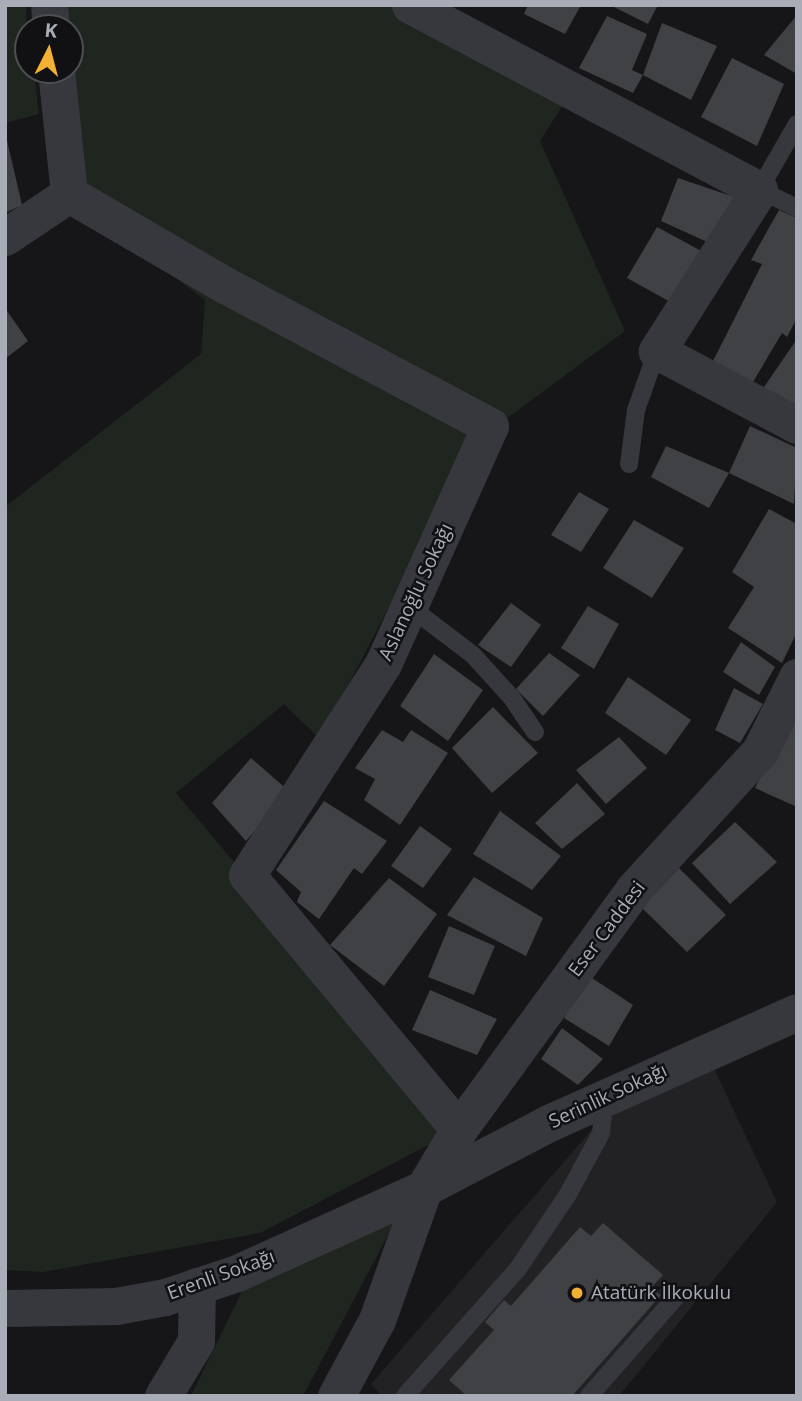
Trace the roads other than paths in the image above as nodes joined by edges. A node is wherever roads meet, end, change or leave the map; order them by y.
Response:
1 (410, 5) edge
2 (57, 84) edge
3 (797, 124) edge
4 (759, 190) junction
5 (69, 194) junction
6 (797, 208) edge
7 (5, 237) edge
8 (657, 351) junction
9 (797, 425) edge
10 (629, 464) dead end
11 (410, 607) junction
12 (797, 677) edge
13 (535, 732) dead end
14 (797, 1012) edge
15 (605, 1097) junction
16 (459, 1129) junction
17 (424, 1188) junction
18 (197, 1286) junction
19 (676, 1297) dead end
20 (5, 1308) edge
21 (163, 1396) edge
22 (336, 1396) edge
23 (405, 1396) edge
24 (589, 1396) edge

1 - 4 street
2 - 5 street
3 - 4 lane
4 - 6 lane
4 - 8 street
5 - 7 street
5 - 11 street, Aslanoğlu Sokağı
8 - 9 street
8 - 10 lane
11 - 13 lane
11 - 16 street, Aslanoğlu Sokağı
12 - 16 street, Eser Caddesi
14 - 15 street, Serinlik Sokağı
15 - 17 street, Serinlik Sokağı
15 - 23 lane
16 - 17 street, Eser Caddesi
17 - 18 street, Erenli Sokağı
17 - 22 street, Eser Caddesi
18 - 20 street, Erenli Sokağı
18 - 21 street
19 - 24 lane

